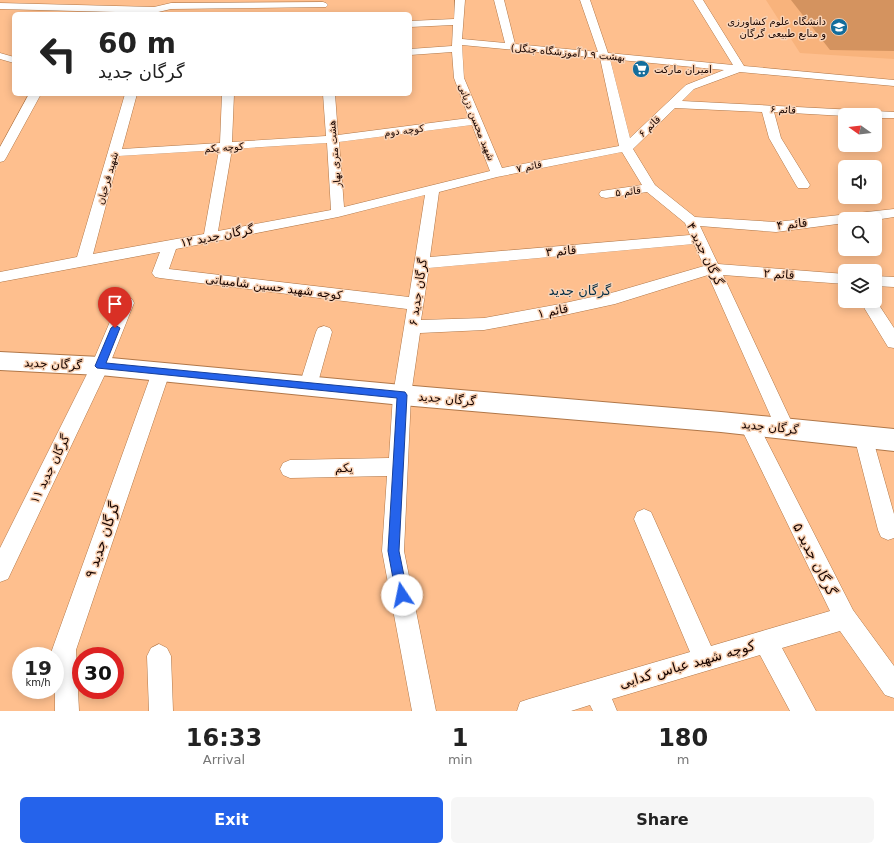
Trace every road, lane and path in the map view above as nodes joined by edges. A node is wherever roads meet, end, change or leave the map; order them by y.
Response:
1 (22, 0) edge
2 (110, 0) edge
3 (460, 0) edge
4 (498, 0) edge
5 (585, 0) edge
6 (698, 0) edge
7 (0, 6) edge
8 (323, 6) edge
9 (14, 7) junction
10 (100, 9) junction
11 (5, 16) dead end
12 (459, 22) junction
13 (412, 24) edge
14 (457, 46) junction
15 (511, 47) junction
16 (412, 52) edge
17 (604, 55) junction
18 (0, 56) edge
19 (12, 59) edge
20 (740, 68) junction
21 (894, 83) edge
22 (34, 96) edge
23 (130, 96) edge
24 (228, 96) edge
25 (329, 96) edge
26 (672, 104) junction
27 (768, 108) junction
28 (894, 115) edge
29 (476, 121) junction
30 (332, 139) junction
31 (226, 147) junction
32 (626, 148) junction
33 (114, 153) junction
34 (0, 158) edge
35 (497, 173) junction
36 (803, 185) dead end
37 (650, 188) junction
38 (434, 189) junction
39 (606, 194) dead end
40 (894, 212) edge
41 (338, 213) junction
42 (691, 221) junction
43 (210, 238) junction
44 (699, 239) junction
45 (170, 245) junction
46 (83, 262) junction
47 (422, 263) junction
48 (712, 269) junction
49 (0, 277) edge
50 (838, 278) edge
51 (882, 281) edge
52 (894, 282) edge
53 (126, 303) dead end
54 (416, 304) junction
55 (872, 308) edge
56 (412, 327) junction
57 (324, 332) dead end
58 (894, 342) edge
59 (0, 361) edge
60 (100, 366) junction
61 (161, 372) junction
62 (308, 386) junction
63 (402, 395) junction
64 (748, 424) junction
65 (786, 428) junction
66 (863, 436) junction
67 (894, 440) edge
68 (398, 467) junction
69 (290, 469) dead end
70 (644, 519) dead end
71 (888, 530) dead end
72 (0, 571) edge
73 (845, 618) junction
74 (765, 641) junction
75 (159, 656) dead end
76 (705, 659) junction
77 (894, 686) edge
78 (601, 701) edge
79 (67, 711) edge
80 (161, 711) edge
81 (424, 711) edge
82 (529, 711) edge
83 (804, 711) edge

1 - 9 street
2 - 10 street
3 - 12 street, شهید محسن دزیانی
4 - 15 street
5 - 17 street, گرگان جدید ۴
6 - 20 street
7 - 9 street
8 - 10 street
9 - 10 street
9 - 11 street
12 - 13 street
12 - 14 street, شهید محسن دزیانی
14 - 15 street, بهشت ۹ ( آموزشگاه جنگل)
14 - 16 street, بهشت ۹ ( آموزشگاه جنگل)
14 - 29 street, شهید محسن دزیانی
15 - 17 street, بهشت ۹ ( آموزشگاه جنگل)
17 - 20 street, بهشت ۹ ( آموزشگاه جنگل)
17 - 32 street, گرگان جدید ۴
18 - 19 street
20 - 21 street, بهشت ۹ ( آموزشگاه جنگل)
20 - 26 street
22 - 34 street
23 - 33 street, شهید فرخیان
24 - 31 street
25 - 30 street, هشت متری بهار
26 - 27 street, قائم ۶
26 - 32 street, ۶ قائم
27 - 28 street, قائم ۶
27 - 36 street
29 - 30 street, کوچه دوم
29 - 35 street, شهید محسن دزیانی
30 - 31 street, کوچه یکم
30 - 41 street, هشت متری بهار
31 - 33 street, کوچه یکم
31 - 43 street
32 - 35 street, ۷ قائم
32 - 37 street, گرگان جدید ۴
33 - 46 street, شهید فرخیان
35 - 38 street, ۷ قائم
37 - 39 street, ۵ قائم
37 - 42 street, گرگان جدید ۴
38 - 41 street, گرگان جدید ۱۲
38 - 47 street, گرگان جدید ۶
40 - 42 street, قائم ۴
41 - 43 street, گرگان جدید ۱۲
42 - 44 street, گرگان جدید ۴
43 - 45 street, گرگان جدید ۱۲
44 - 47 street, ۳ قائم
44 - 48 street, گرگان جدید ۴
45 - 46 street, گرگان جدید ۱۲
45 - 54 street, کوچه شهید حسین شامبیاتی
46 - 49 street, گرگان جدید ۱۲
47 - 54 street, گرگان جدید ۶
48 - 50 street, ۲ قائم
48 - 56 street, ۱ قائم
48 - 65 street, گرگان جدید ۴
51 - 52 street
53 - 60 street, گرگان جدید ۱۱
54 - 56 street, گرگان جدید ۶
55 - 58 street
56 - 63 street, گرگان جدید ۶
57 - 62 street
59 - 60 main road, گرگان جدید
60 - 61 main road, گرگان جدید
60 - 72 street, گرگان جدید ۱۱
61 - 62 main road, گرگان جدید
61 - 79 street, گرگان جدید ۹
62 - 63 main road, گرگان جدید
63 - 64 main road, گرگان جدید
63 - 68 street, گرگان جدید ۶
64 - 65 main road, گرگان جدید
64 - 73 street, گرگان جدید ۵
65 - 66 main road, گرگان جدید
66 - 67 main road, گرگان جدید
66 - 71 street
68 - 69 street, یکم
68 - 81 street, گرگان جدید ۶
70 - 76 street
73 - 74 street, کوچه شهید عباس کدایی
73 - 77 street, گرگان جدید ۵
74 - 76 street, کوچه شهید عباس کدایی
74 - 83 street
75 - 80 street
76 - 78 street, کوچه شهید عباس کدایی
78 - 82 street, کوچه شهید عباس کدایی

